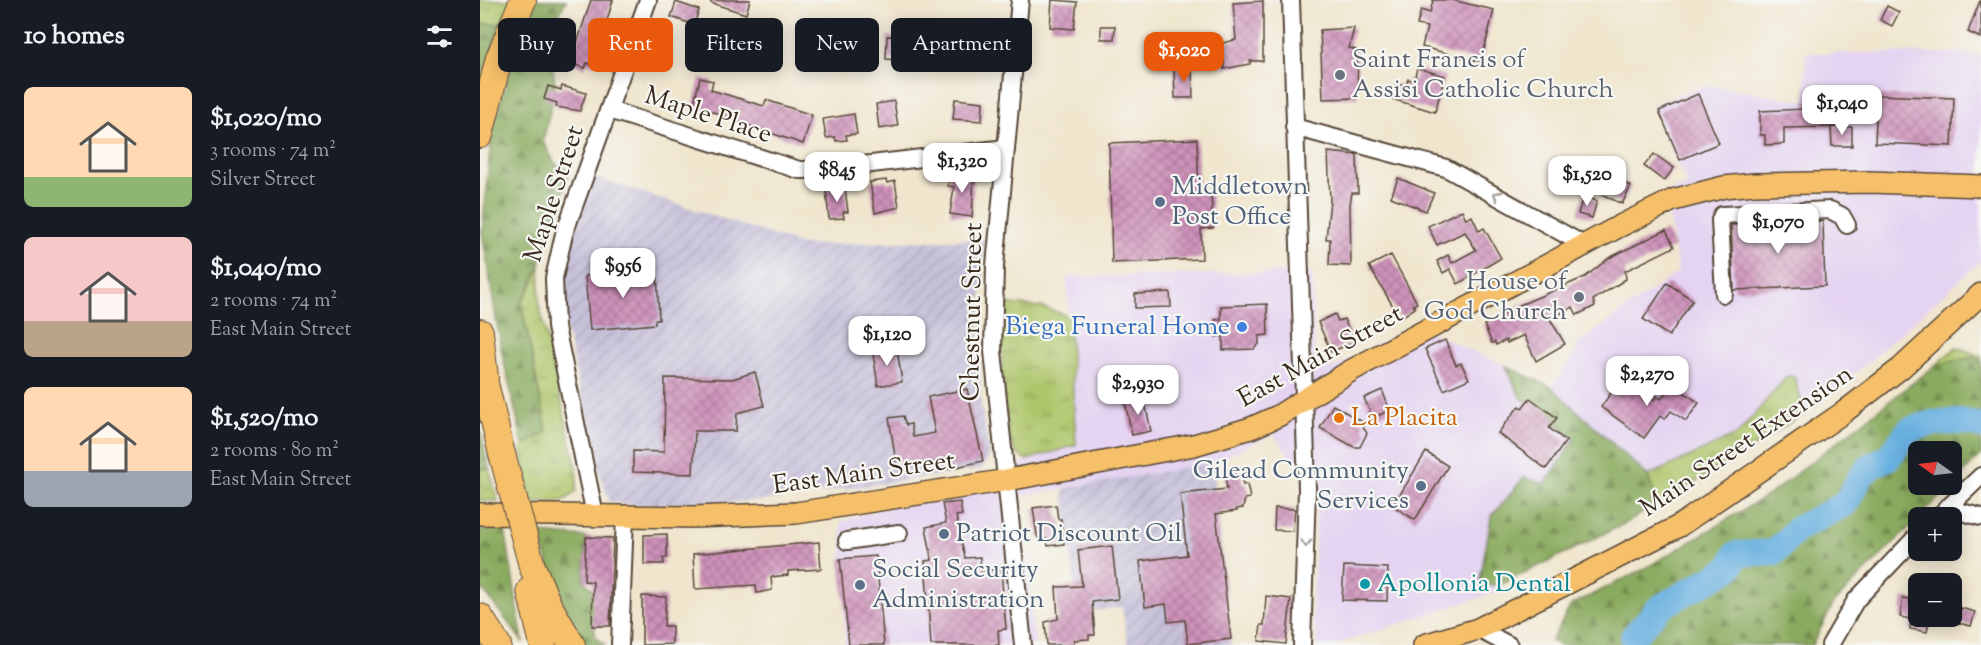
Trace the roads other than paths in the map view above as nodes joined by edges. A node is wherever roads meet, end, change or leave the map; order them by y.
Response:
1 (523, 0) edge
2 (648, 0) edge
3 (1020, 0) edge
4 (1291, 0) edge
5 (609, 110) junction
6 (1294, 127) junction
7 (480, 135) edge
8 (1006, 148) junction
9 (1981, 186) edge
10 (1847, 225) dead end
11 (1584, 245) junction
12 (1724, 294) dead end
13 (1981, 294) edge
14 (480, 332) edge
15 (483, 371) edge
16 (1305, 401) junction
17 (1981, 476) edge
18 (1008, 480) junction
19 (1948, 507) edge
20 (480, 514) edge
21 (595, 515) junction
22 (1962, 515) edge
23 (625, 516) junction
24 (1981, 517) edge
25 (899, 533) dead end
26 (847, 541) dead end
27 (1908, 545) edge
28 (528, 566) junction
29 (480, 617) edge
30 (480, 626) edge
31 (1478, 629) junction
32 (484, 645) edge
33 (498, 645) edge
34 (543, 645) edge
35 (572, 645) edge
36 (620, 645) edge
37 (1023, 645) edge
38 (1302, 645) edge
39 (1424, 645) edge
40 (1509, 645) edge
41 (1830, 645) edge

1 - 7 highway
2 - 5 street, Maple Street
3 - 8 street, Chestnut Street
4 - 6 street
5 - 8 street, Maple Place
5 - 21 street, Maple Street
11 -> 6 street
6 - 16 street
8 - 18 street, Chestnut Street
9 - 11 main road, East Main Street
10 - 12 street
11 - 16 main road, East Main Street
13 - 31 main road, Main Street Extension
14 - 15 highway
15 - 28 highway, bridge
16 - 18 main road, East Main Street
16 -> 38 street
17 - 19 street
18 - 23 main road, East Main Street
18 - 37 street, Chestnut Street
20 - 21 main road, East Main Street
21 - 23 main road, East Main Street
22 - 24 street
23 - 36 street
25 - 26 street
27 - 41 street
28 - 34 highway
28 - 35 highway
29 - 33 highway
30 - 32 highway
31 - 39 main road, Main Street Extension
31 - 40 street

